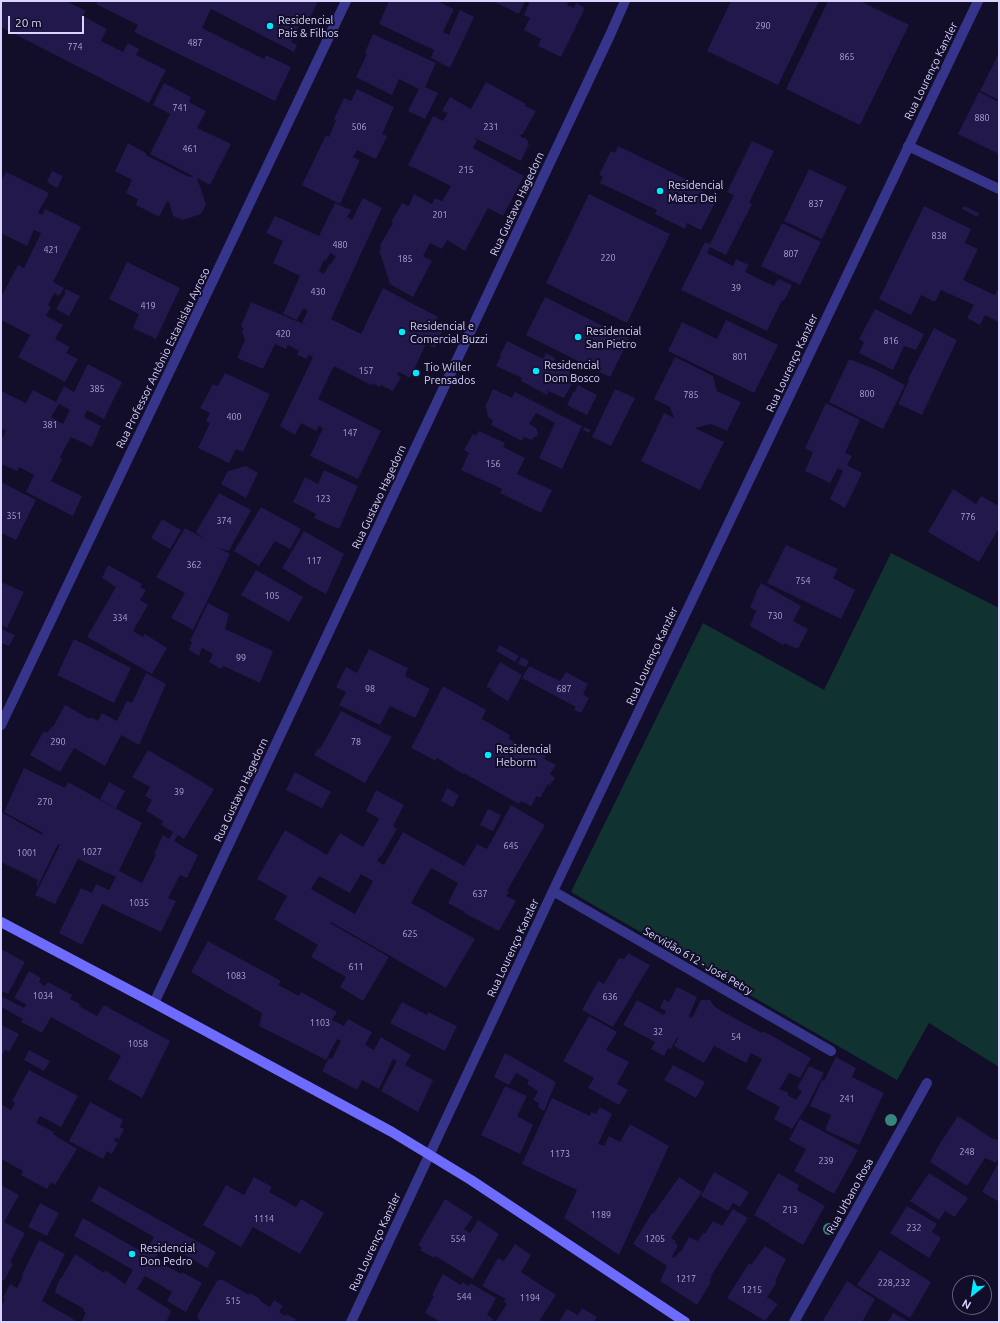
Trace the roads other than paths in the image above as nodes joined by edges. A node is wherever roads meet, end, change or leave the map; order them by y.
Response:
1 (346, 1) edge
2 (625, 1) edge
3 (978, 1) edge
4 (908, 146) junction
5 (999, 189) edge
6 (1, 724) edge
7 (553, 891) junction
8 (1, 922) edge
9 (154, 1003) junction
10 (831, 1051) dead end
11 (927, 1082) dead end
12 (430, 1154) junction
13 (351, 1322) edge
14 (685, 1322) edge
15 (794, 1322) edge

1 - 6 street, Rua Professor Antônio Estanislau Ayroso
2 - 9 street, Rua Gustavo Hagedorn
3 - 4 street, Rua Lourenço Kanzler
4 - 5 street
4 - 7 street, Rua Lourenço Kanzler
7 - 10 street, Servidão 612 - José Petry
7 - 12 street, Rua Lourenço Kanzler
8 - 9 main road
9 - 12 main road
11 - 15 street, Rua Urbano Rosa
12 - 13 street, Rua Lourenço Kanzler
12 - 14 main road

